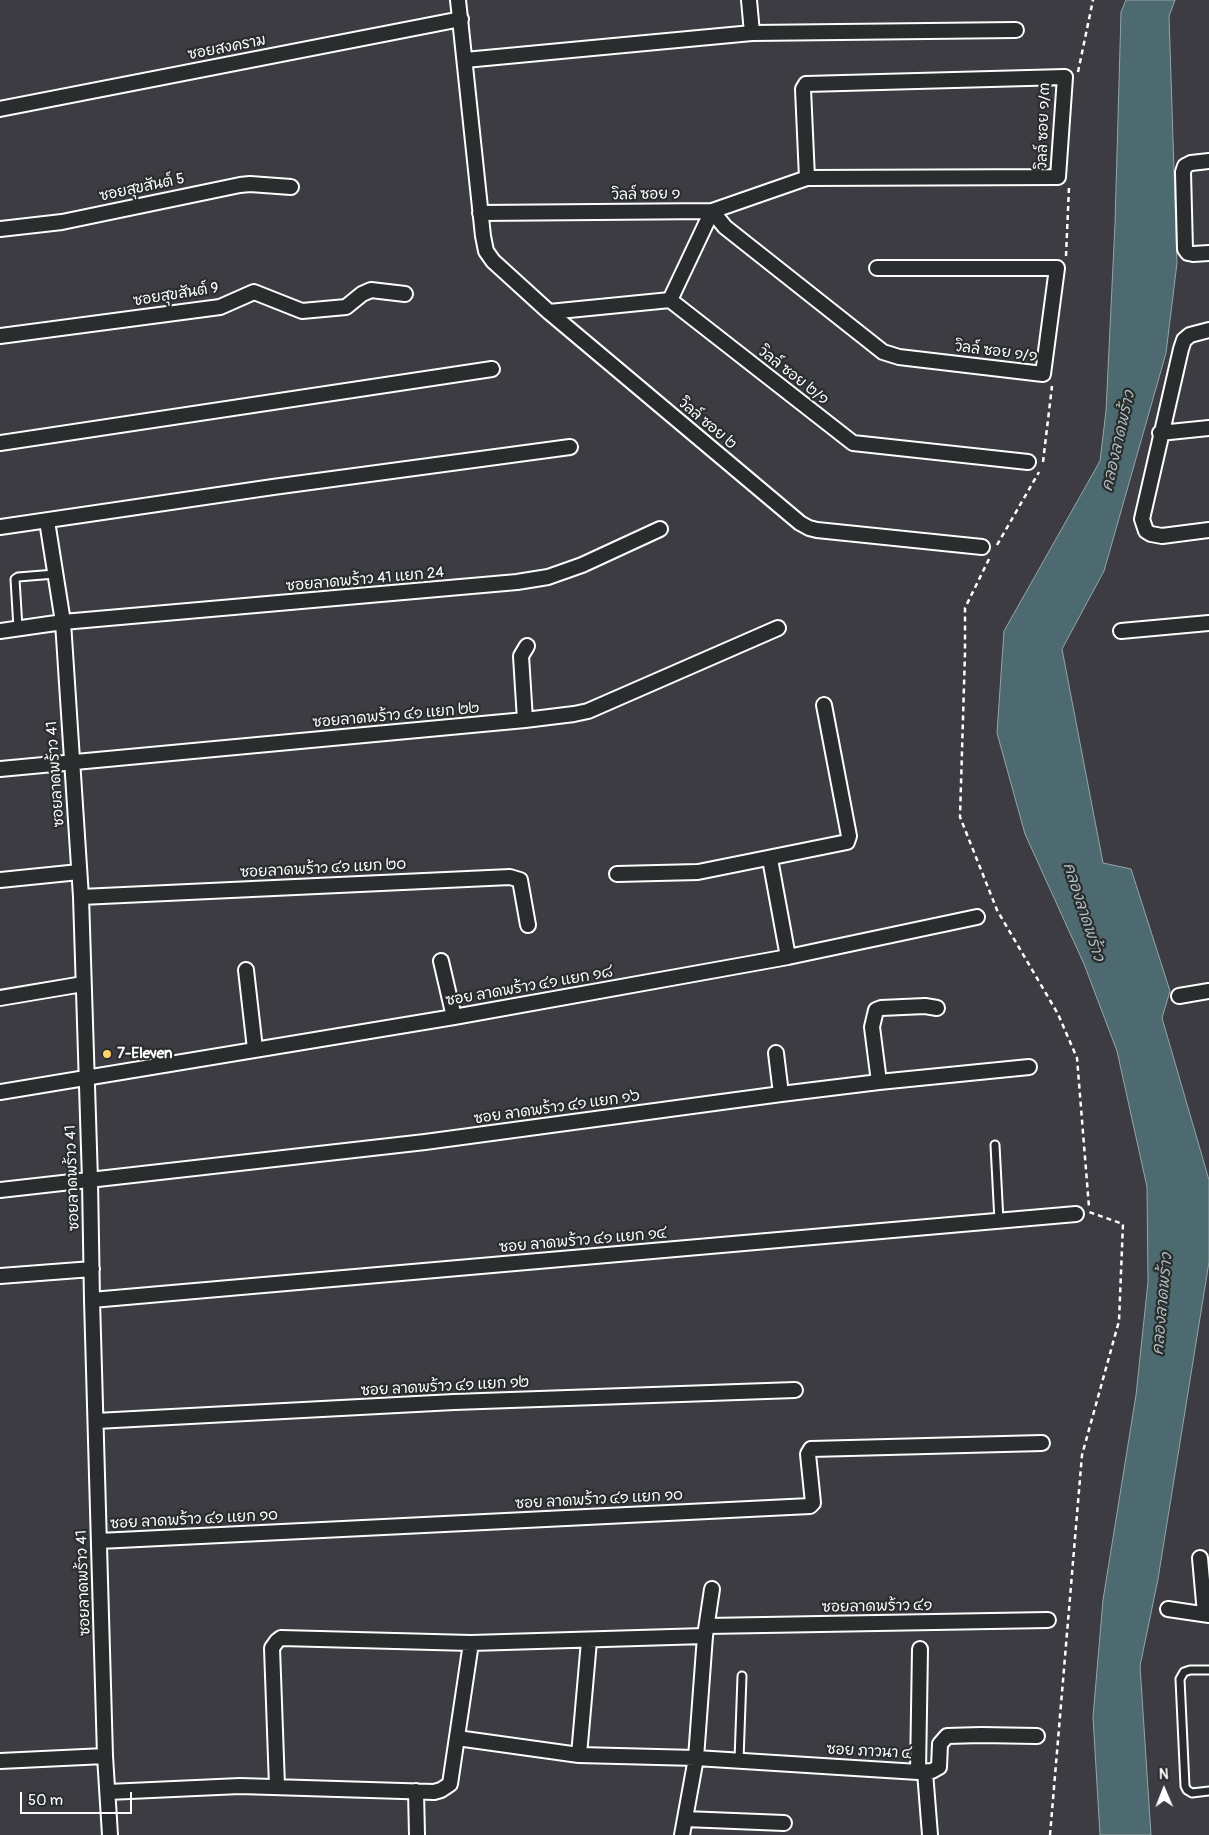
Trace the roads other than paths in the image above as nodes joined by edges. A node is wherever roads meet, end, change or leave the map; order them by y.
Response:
1 (458, 0) edge
2 (749, 0) edge
3 (461, 19) junction
4 (1016, 30) dead end
5 (752, 34) junction
6 (465, 60) junction
7 (0, 109) edge
8 (1209, 161) edge
9 (807, 178) junction
10 (291, 187) dead end
11 (712, 211) junction
12 (480, 213) junction
13 (0, 229) edge
14 (1209, 253) edge
15 (877, 268) dead end
16 (405, 294) dead end
17 (670, 300) junction
18 (550, 312) junction
19 (1206, 330) edge
20 (0, 336) edge
21 (492, 369) dead end
22 (1209, 428) edge
23 (1160, 433) junction
24 (0, 443) edge
25 (570, 447) dead end
26 (1028, 462) dead end
27 (47, 521) junction
28 (0, 527) edge
29 (660, 530) dead end
30 (1209, 530) edge
31 (990, 550) road end
32 (55, 574) junction
33 (63, 622) junction
34 (1209, 623) edge
35 (18, 628) junction
36 (778, 628) dead end
37 (0, 631) edge
38 (1121, 631) dead end
39 (527, 646) dead end
40 (824, 705) dead end
41 (525, 720) junction
42 (72, 762) junction
43 (0, 769) edge
44 (770, 859) junction
45 (79, 872) junction
46 (617, 874) dead end
47 (0, 880) edge
48 (81, 897) junction
49 (977, 918) dead end
50 (528, 925) dead end
51 (788, 957) junction
52 (441, 961) dead end
53 (246, 970) dead end
54 (83, 984) junction
55 (1209, 991) edge
56 (1179, 996) dead end
57 (0, 998) edge
58 (937, 1008) dead end
59 (454, 1017) junction
60 (255, 1049) junction
61 (776, 1053) dead end
62 (1029, 1067) dead end
63 (86, 1078) junction
64 (878, 1082) junction
65 (0, 1092) edge
66 (780, 1094) junction
67 (995, 1145) dead end
68 (90, 1180) junction
69 (0, 1190) edge
70 (1076, 1214) dead end
71 (999, 1221) junction
72 (92, 1269) junction
73 (0, 1276) edge
74 (92, 1300) junction
75 (795, 1390) dead end
76 (96, 1421) junction
77 (1042, 1443) dead end
78 (99, 1541) junction
79 (1200, 1558) dead end
80 (712, 1589) dead end
81 (1168, 1608) dead end
82 (1207, 1615) edge
83 (1048, 1620) dead end
84 (706, 1631) junction
85 (589, 1641) junction
86 (471, 1643) junction
87 (920, 1649) dead end
88 (1209, 1670) edge
89 (742, 1676) dead end
90 (1036, 1736) dead end
91 (457, 1738) junction
92 (579, 1755) junction
93 (105, 1756) junction
94 (696, 1758) junction
95 (739, 1760) junction
96 (0, 1761) edge
97 (921, 1772) junction
98 (277, 1786) junction
99 (416, 1791) junction
100 (108, 1792) junction
101 (1209, 1792) edge
102 (685, 1819) junction
103 (784, 1823) dead end
104 (110, 1835) edge
105 (418, 1835) edge
106 (682, 1835) edge
107 (930, 1835) edge

1 - 3 street, วิลล์ ซอย ๒
2 - 5 street
3 - 6 street, วิลล์ ซอย ๒
3 - 7 street, ซอยสงคราม
4 - 5 street
5 - 6 street
6 - 12 street, วิลล์ ซอย ๒
8 - 14 street
9 - 9 street, วิลล์ ซอย ๑/๓
9 - 11 street, วิลล์ ซอย ๑
10 - 13 street, ซอยสุขสันต์ 5
11 - 12 street, วิลล์ ซอย ๑
11 - 15 street, วิลล์ ซอย ๑/๑
11 - 17 street
12 - 18 street, วิลล์ ซอย ๒
16 - 20 street, ซอยสุขสันต์ 9
17 - 18 street
17 - 26 street, วิลล์ ซอย ๒/๑
18 - 31 street, วิลล์ ซอย ๒
19 - 23 street
21 - 24 street
22 - 23 street
23 - 30 street
25 - 27 street
27 - 28 street
27 - 32 street, ซอยลาดพร้าว 41
29 - 33 street, ซอยลาดพร้าว 41 แยก 24
32 - 33 street, ซอยลาดพร้าว 41
32 - 35 lane
33 - 35 street, ซอยลาดพร้าว 41 แยก 24
33 - 42 street, ซอยลาดพร้าว 41
34 - 38 street
35 - 37 street, ซอยลาดพร้าว 41 แยก 24
36 - 41 street, ซอยลาดพร้าว ๔๑ แยก ๒๒
39 - 41 street
40 - 44 street
41 - 42 street, ซอยลาดพร้าว ๔๑ แยก ๒๒
42 - 43 street, ซอยลาดพร้าว ๔๑ แยก ๒๒
42 - 45 street, ซอยลาดพร้าว 41
44 - 46 street
44 - 51 street
45 - 47 street
45 - 48 street, ซอยลาดพร้าว 41
48 - 50 street, ซอยลาดพร้าว ๔๑ แยก ๒๐
48 - 54 street, ซอยลาดพร้าว 41
49 - 51 street, ซอย ลาดพร้าว ๔๑ แยก ๑๘
51 - 59 street, ซอย ลาดพร้าว ๔๑ แยก ๑๘
52 - 59 street
53 - 60 street
54 - 57 street
54 - 63 street, ซอยลาดพร้าว 41
55 - 56 street
58 - 64 street
59 - 60 street, ซอย ลาดพร้าว ๔๑ แยก ๑๘
60 - 63 street, ซอย ลาดพร้าว ๔๑ แยก ๑๘
61 - 66 street
62 - 64 street, ซอย ลาดพร้าว ๔๑ แยก ๑๖
63 - 65 street, ซอย ลาดพร้าว ๔๑ แยก ๑๘
63 - 68 street, ซอยลาดพร้าว 41
64 - 66 street, ซอย ลาดพร้าว ๔๑ แยก ๑๖
66 - 68 street, ซอย ลาดพร้าว ๔๑ แยก ๑๖
67 - 71 lane
68 - 69 street, ซอย ลาดพร้าว ๔๑ แยก ๑๖
68 - 72 street, ซอยลาดพร้าว 41
70 - 71 street, ซอย ลาดพร้าว ๔๑ แยก ๑๔
71 - 74 street, ซอย ลาดพร้าว ๔๑ แยก ๑๔
72 - 73 street
72 - 74 street, ซอยลาดพร้าว 41
74 - 76 street, ซอยลาดพร้าว 41
75 - 76 street, ซอย ลาดพร้าว ๔๑ แยก ๑๒
76 - 78 street, ซอยลาดพร้าว 41
77 - 78 street, ซอย ลาดพร้าว ๔๑ แยก ๑๐
78 - 93 street, ซอยลาดพร้าว 41
79 - 82 street
80 - 84 street
81 - 82 street
83 - 84 street, ซอยลาดพร้าว ๔๑
84 - 85 street, ซอยลาดพร้าว ๔๑
84 - 94 street
85 - 86 street, ซอยลาดพร้าว ๔๑
85 - 92 street
86 - 91 street
86 - 98 street, ซอยลาดพร้าว ๔๑
87 - 97 street, ซอย ภาวนา ๔
88 - 101 lane
89 - 95 lane
90 - 97 street
91 - 92 street, ซอย ภาวนา ๔
91 - 99 street
92 - 94 street, ซอย ภาวนา ๔
93 - 96 street
93 - 100 street, ซอยลาดพร้าว 41
94 - 95 street, ซอย ภาวนา ๔
94 - 102 street
95 - 97 street, ซอย ภาวนา ๔
97 - 107 street
98 - 99 street
98 - 100 street
99 - 105 street
100 - 104 street, ซอยลาดพร้าว 41
102 - 103 street
102 - 106 street

